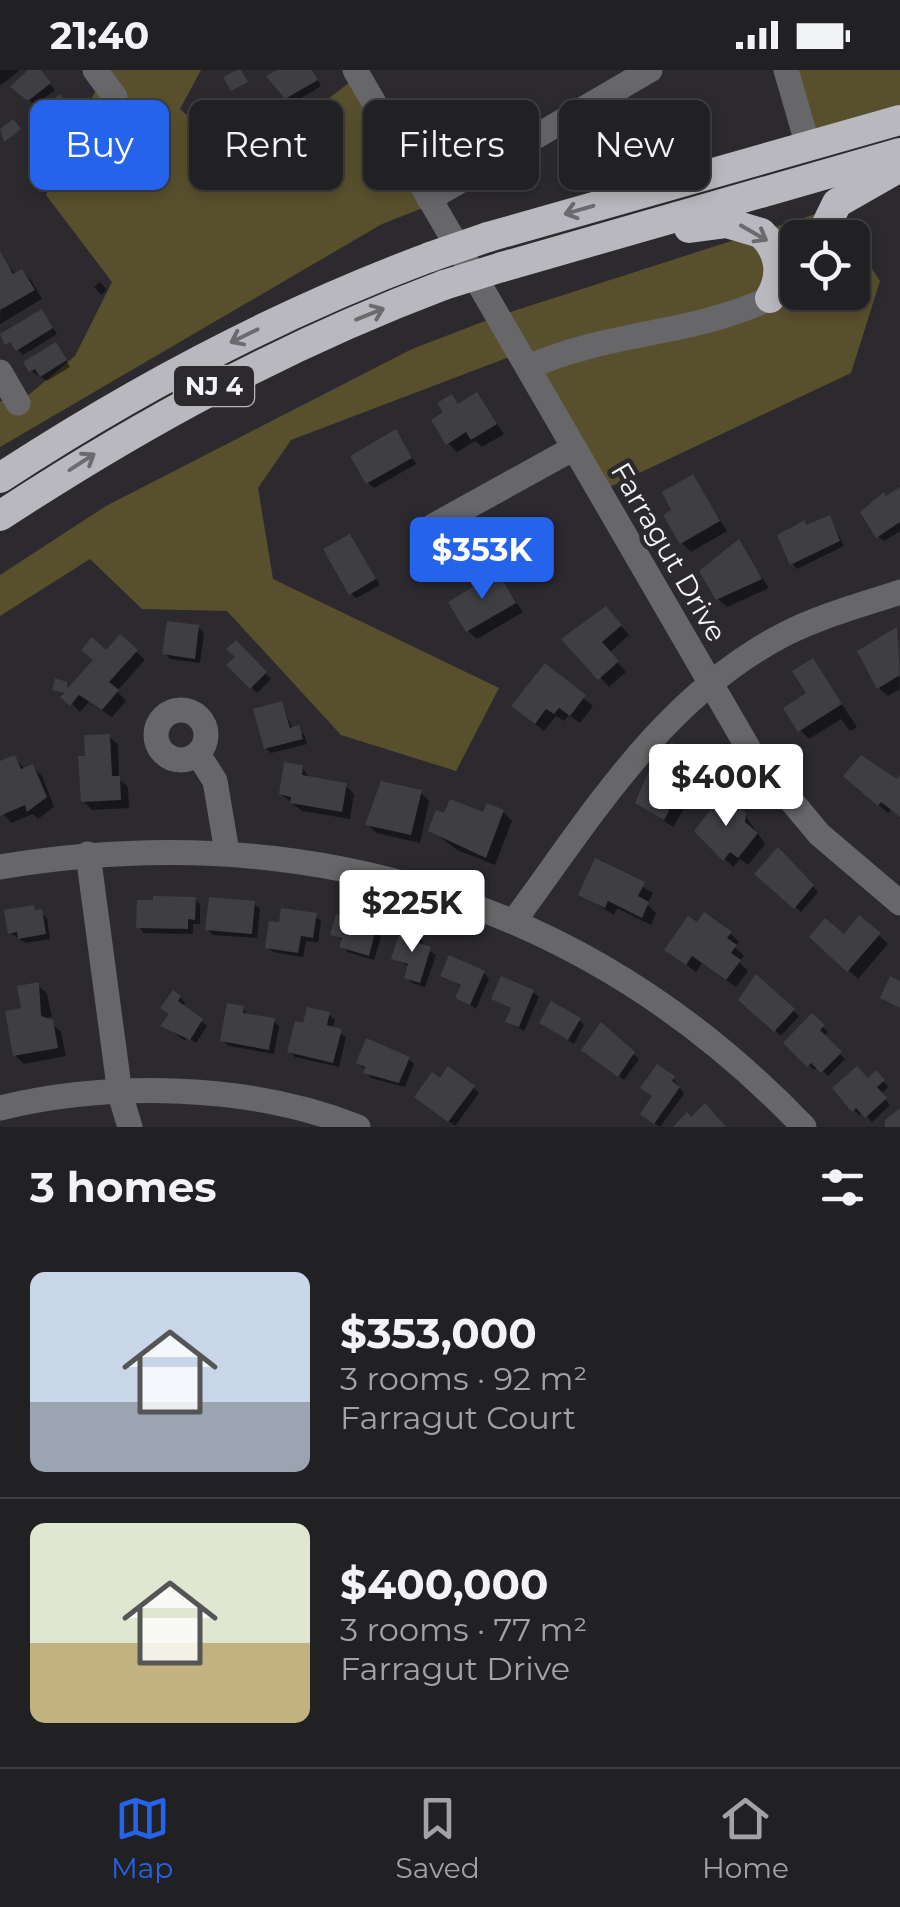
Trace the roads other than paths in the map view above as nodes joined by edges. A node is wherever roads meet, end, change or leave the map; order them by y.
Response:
1 (94, 70) edge
2 (355, 70) edge
3 (650, 70) edge
4 (786, 70) edge
5 (115, 96) dead end
6 (900, 120) edge
7 (808, 146) junction
8 (900, 153) edge
9 (900, 166) edge
10 (429, 198) junction
11 (828, 220) edge
12 (590, 240) junction
13 (780, 292) edge
14 (770, 298) junction
15 (528, 368) junction
16 (0, 372) edge
17 (18, 403) dead end
18 (574, 448) junction
19 (0, 478) edge
20 (0, 516) edge
21 (433, 526) dead end
22 (900, 592) edge
23 (710, 684) junction
24 (198, 754) dead end
25 (227, 852) junction
26 (88, 854) junction
27 (0, 867) edge
28 (900, 902) edge
29 (514, 921) junction
30 (120, 1094) junction
31 (0, 1108) edge
32 (130, 1127) edge
33 (358, 1127) edge
34 (804, 1127) edge

1 - 5 street
2 - 10 street, Farragut Drive
3 - 10 street
4 - 7 street
6 - 7 highway, NJ 4
7 -> 19 highway, NJ 4, bridge
8 - 12 highway, NJ 4
9 - 11 highway
10 - 15 street, Farragut Drive
12 -> 14 highway
20 -> 12 highway, NJ 4, bridge
13 - 14 highway
14 - 15 street
15 - 18 street, Farragut Drive
16 - 17 street
18 - 21 street
18 - 23 street, Farragut Drive
22 - 23 street
23 - 28 street, Farragut Drive
23 - 29 street
24 - 25 street
25 - 26 street
25 - 29 street
26 - 27 street
26 - 30 street
29 - 34 street
30 - 31 street
30 - 32 street
30 - 33 street

